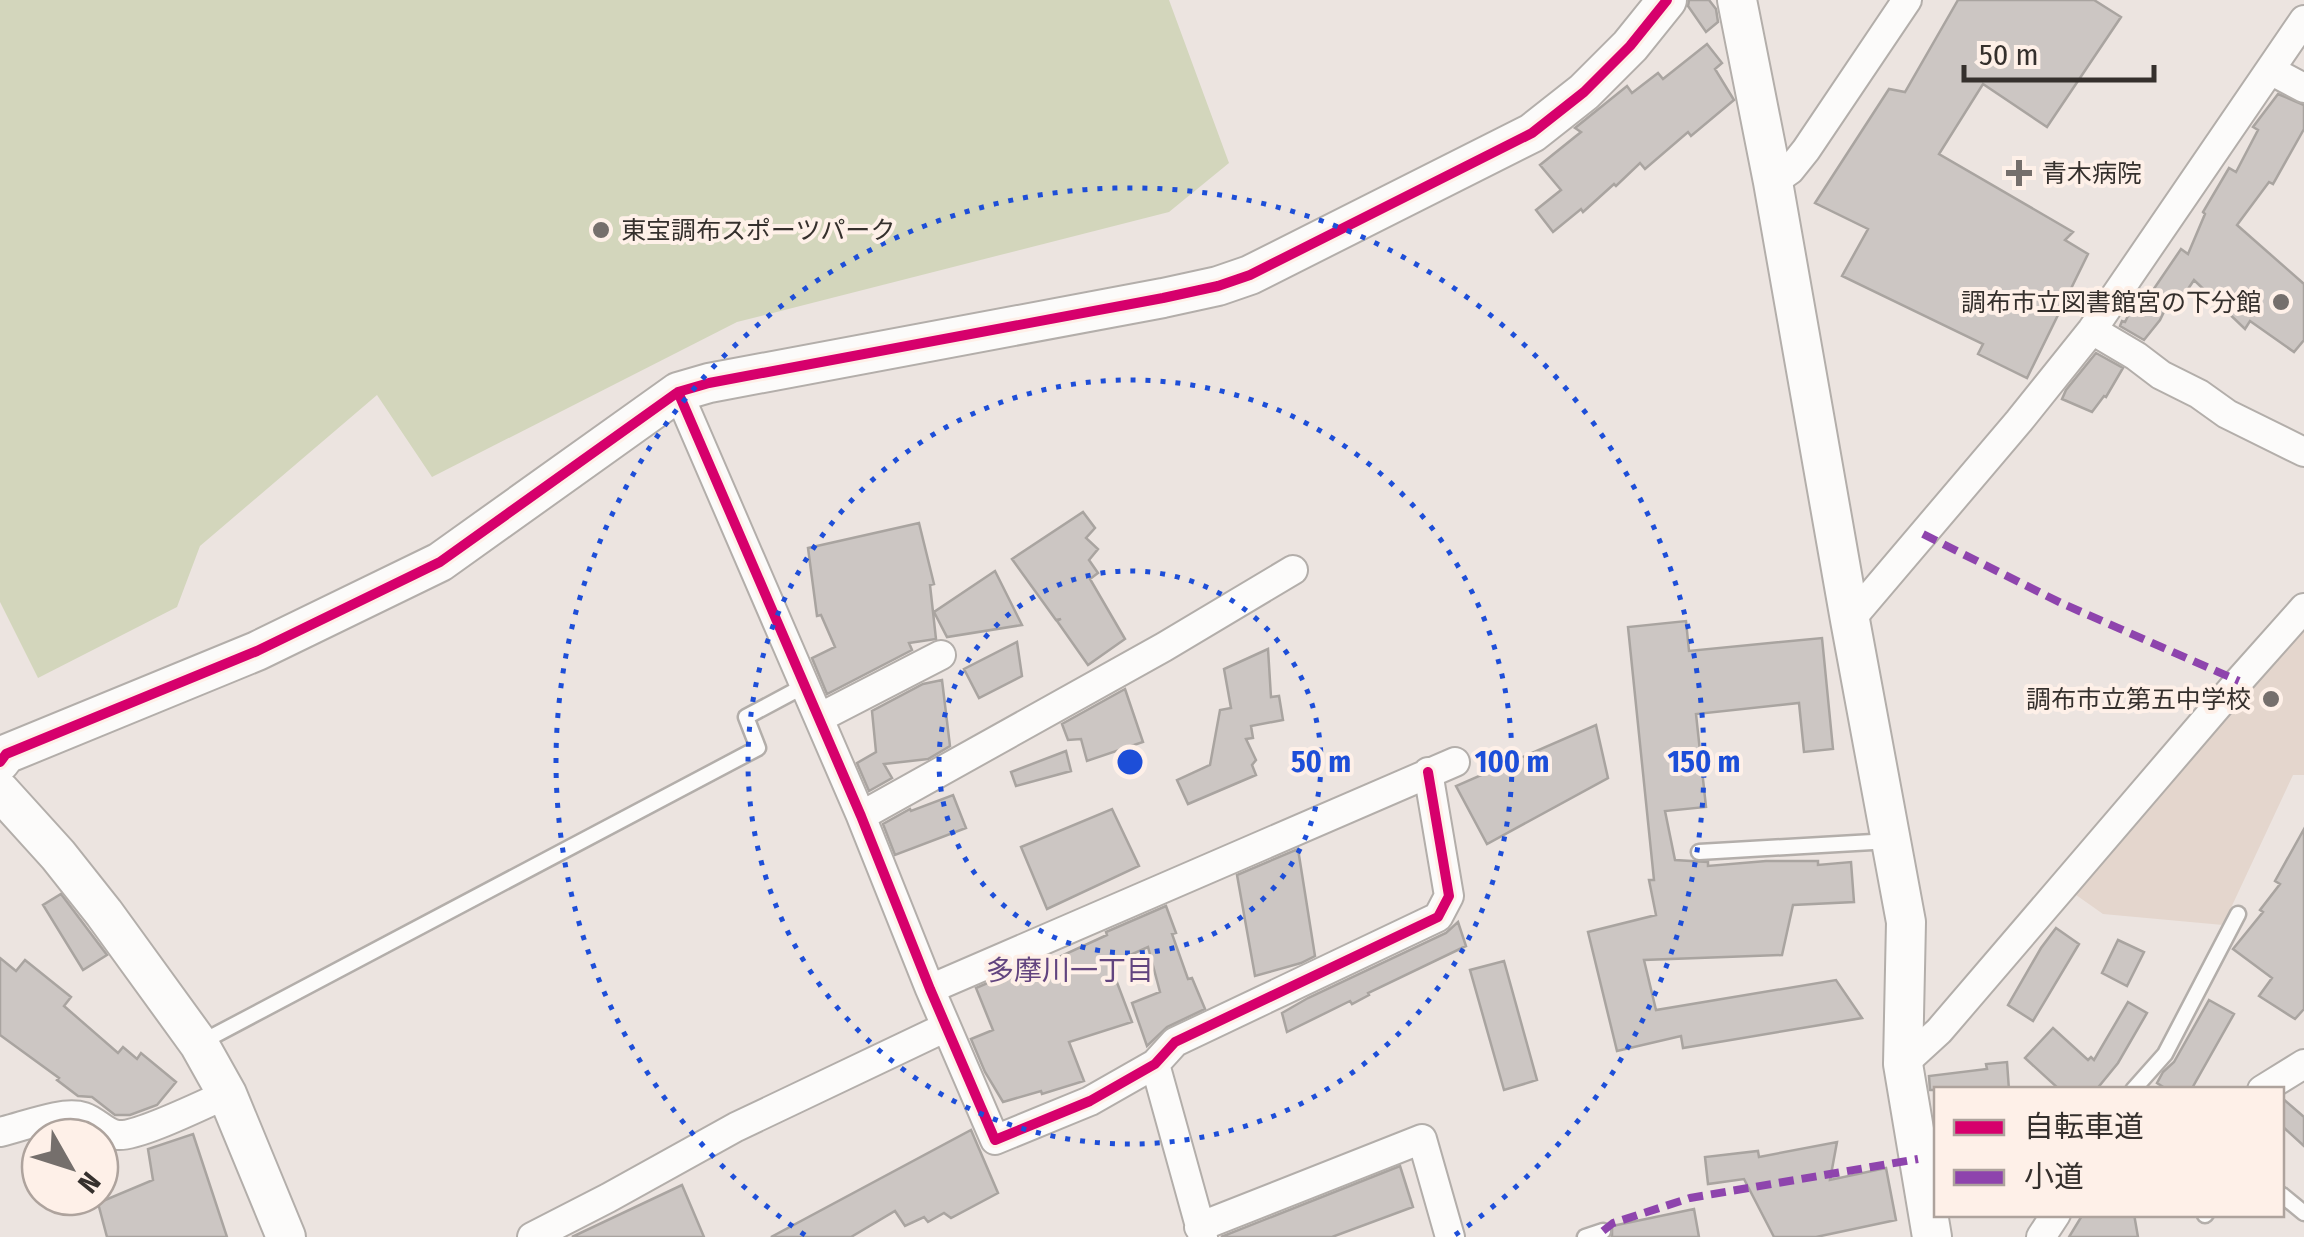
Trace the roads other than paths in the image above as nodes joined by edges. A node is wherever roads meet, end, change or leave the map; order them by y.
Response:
1 (1667, 0) edge
2 (1737, 0) edge
3 (1907, 0) edge
4 (2304, 20) edge
5 (2270, 70) junction
6 (2304, 88) edge
7 (1773, 182) junction
8 (2092, 330) junction
9 (678, 392) junction
10 (2304, 452) edge
11 (1293, 570) dead end
12 (2304, 608) edge
13 (1850, 620) junction
14 (941, 656) dead end
15 (804, 686) junction
16 (819, 718) junction
17 (2, 753) edge
18 (1454, 762) dead end
19 (1428, 772) junction
20 (0, 790) edge
21 (861, 816) junction
22 (1890, 841) junction
23 (1699, 852) dead end
24 (2238, 914) dead end
25 (930, 989) junction
26 (946, 1026) junction
27 (199, 1044) junction
28 (1155, 1064) junction
29 (1903, 1064) junction
30 (2304, 1064) edge
31 (2137, 1087) edge
32 (2267, 1087) edge
33 (228, 1094) junction
34 (0, 1132) edge
35 (1928, 1164) edge
36 (2284, 1197) edge
37 (2304, 1213) edge
38 (1201, 1232) edge
39 (1603, 1232) dead end
40 (286, 1237) edge
41 (532, 1237) edge
42 (1450, 1237) edge
43 (1585, 1237) edge
44 (1932, 1237) edge

1 - 9 street
2 - 7 street
3 - 7 street
4 - 5 street
5 - 6 street
5 - 8 street
7 - 13 street
8 - 10 street
8 - 13 street
9 - 15 street
9 - 17 street
11 - 21 street
12 - 29 street
13 - 22 street
14 - 16 street
15 - 16 street
15 - 27 lane
16 - 21 street
18 - 19 street
19 - 25 street
19 - 28 street
20 - 27 street
21 - 25 street
22 - 23 lane
22 - 29 street
24 - 31 lane
25 - 26 street
26 - 28 street
26 - 41 street
27 - 33 street
28 - 38 street
29 - 35 street
30 - 32 street
33 - 34 street
33 - 40 street
35 - 44 street
36 - 37 lane
38 - 42 street
39 - 43 lane

